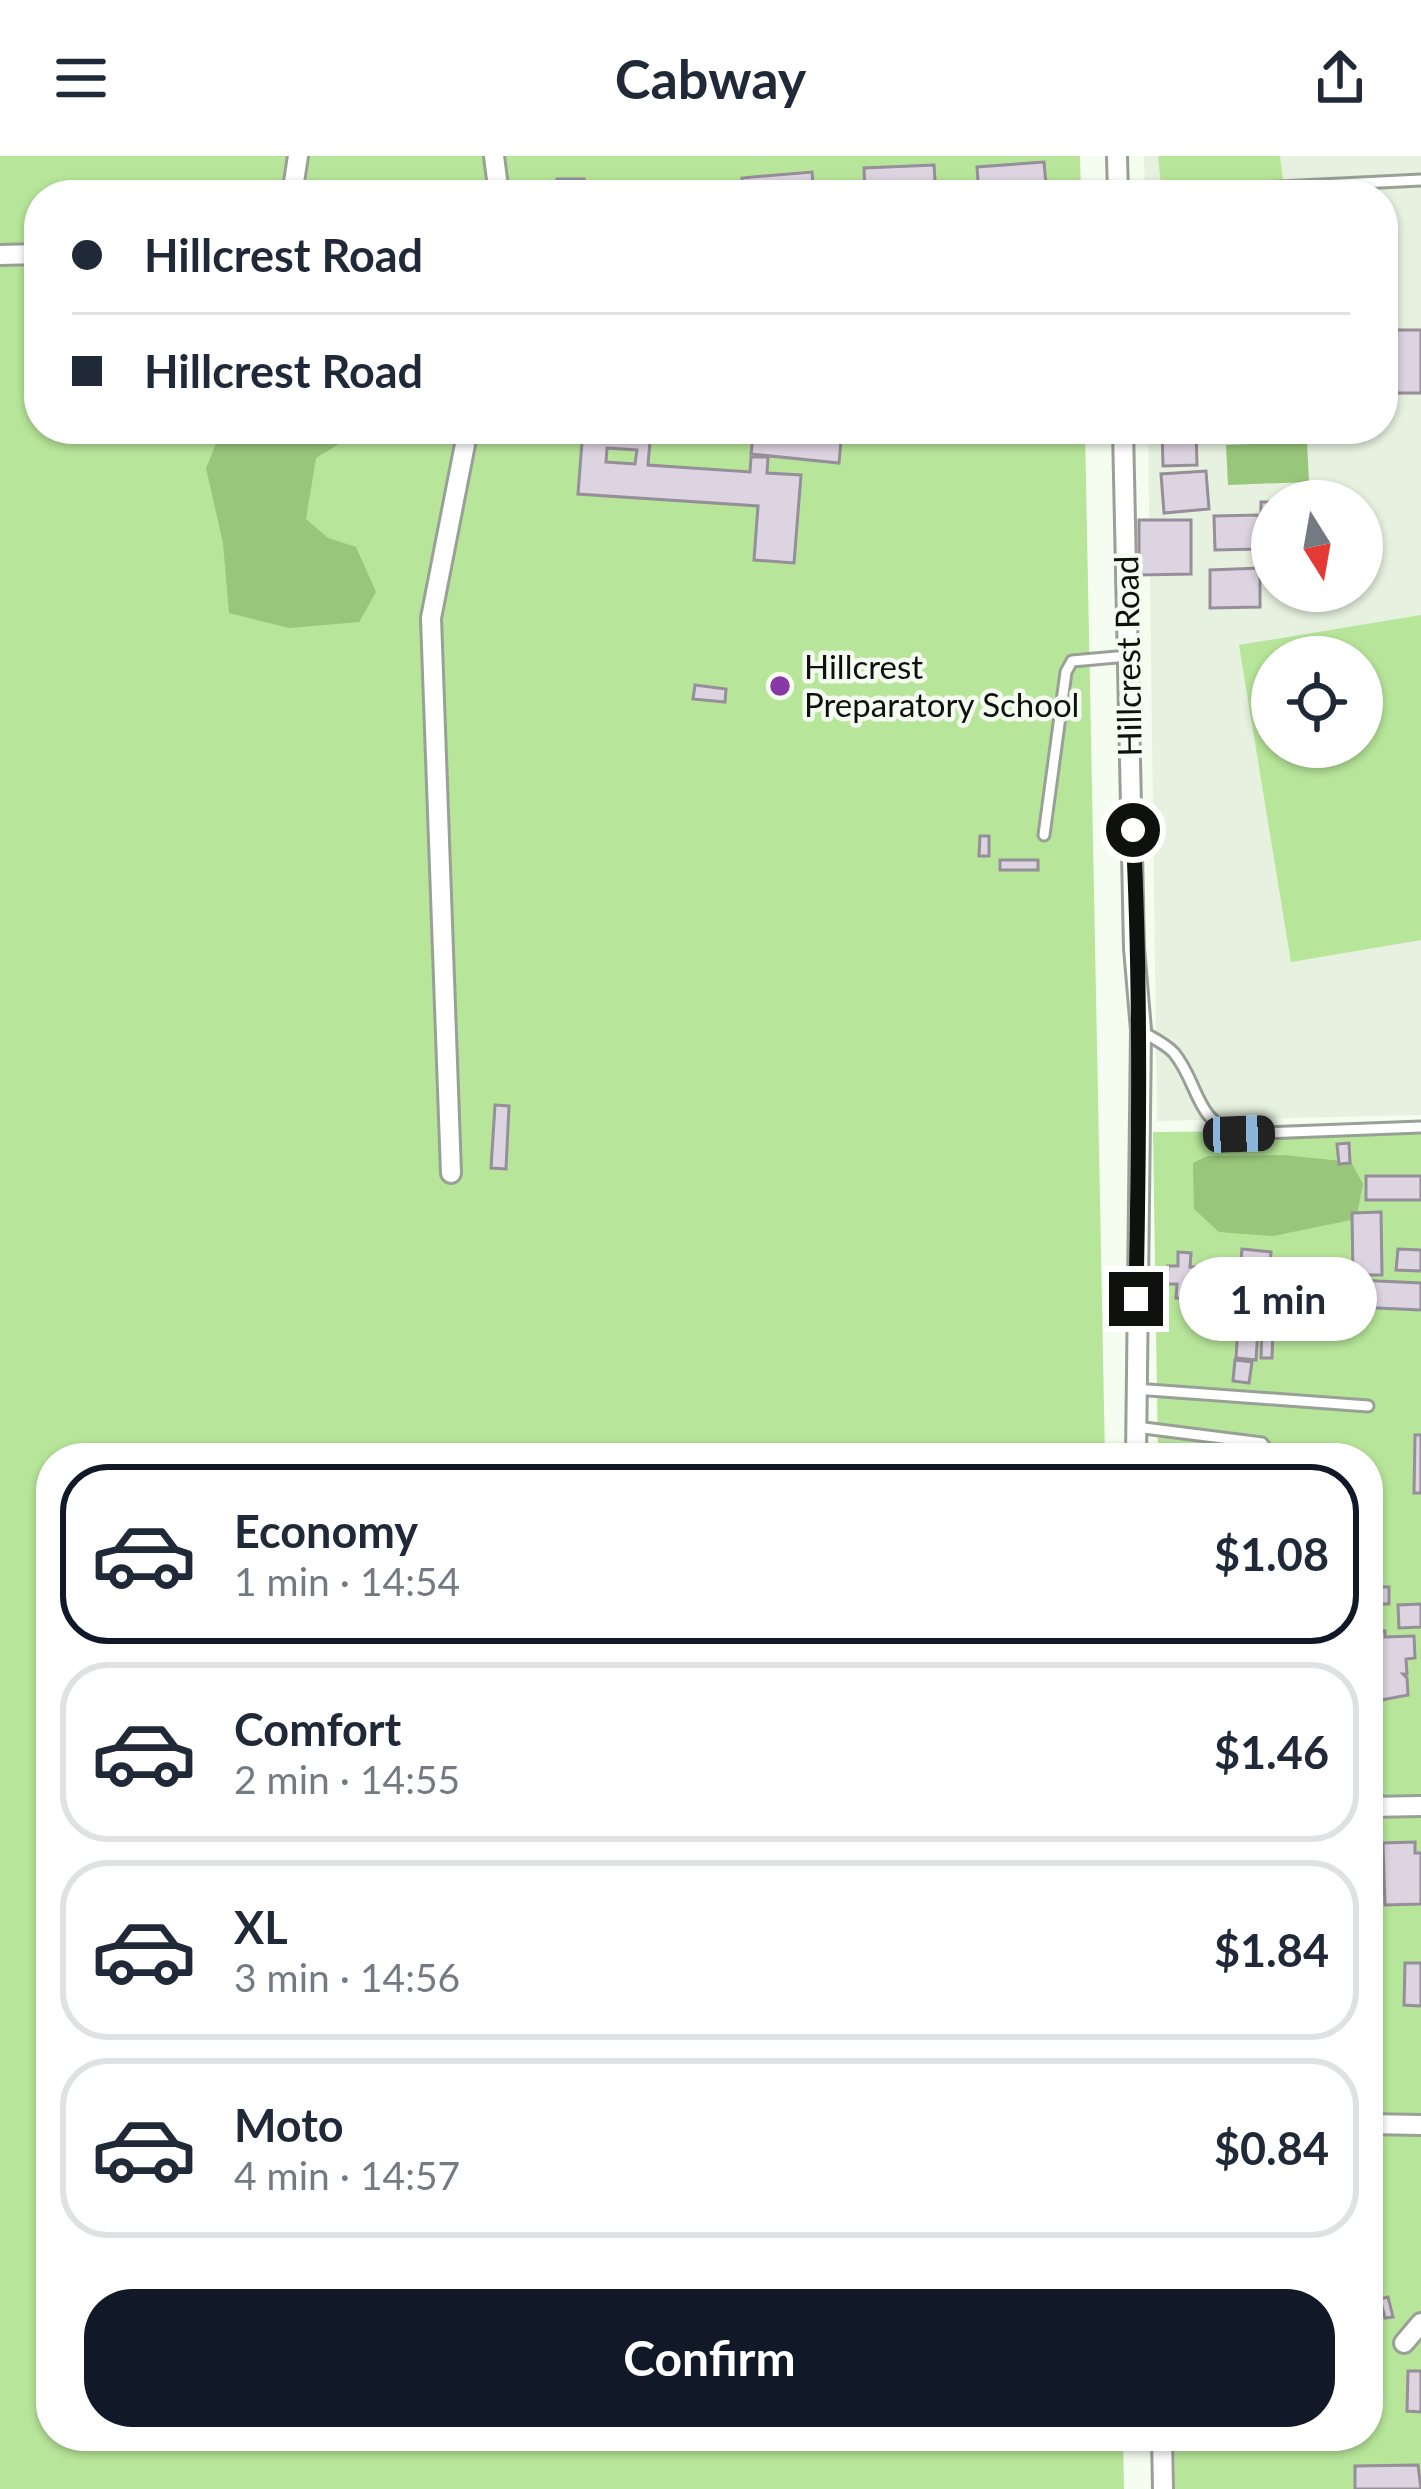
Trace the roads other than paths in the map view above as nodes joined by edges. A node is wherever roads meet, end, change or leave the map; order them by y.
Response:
1 (465, 444) edge
2 (1123, 444) edge
3 (1128, 656) junction
4 (1045, 835) dead end
5 (1141, 1030) junction
6 (1421, 1127) edge
7 (451, 1174) dead end
8 (1135, 1389) junction
9 (1368, 1406) dead end
10 (1136, 1427) junction
11 (1136, 1443) edge
12 (1262, 1443) edge
13 (1421, 1806) edge
14 (1383, 1807) edge
15 (1383, 2124) edge
16 (1421, 2125) edge
17 (1421, 2323) edge
18 (1404, 2343) dead end
19 (1162, 2451) edge
20 (1162, 2489) edge

1 - 7 street
2 - 3 street, Hillcrest Road
3 - 4 lane
3 - 5 street, Hillcrest Road
5 - 6 lane
5 - 8 street, Hillcrest Road
8 - 9 lane
8 - 10 street, Hillcrest Road
10 - 11 street, Hillcrest Road
10 - 12 lane
13 - 14 street
15 - 16 street
17 - 18 street
19 - 20 street

